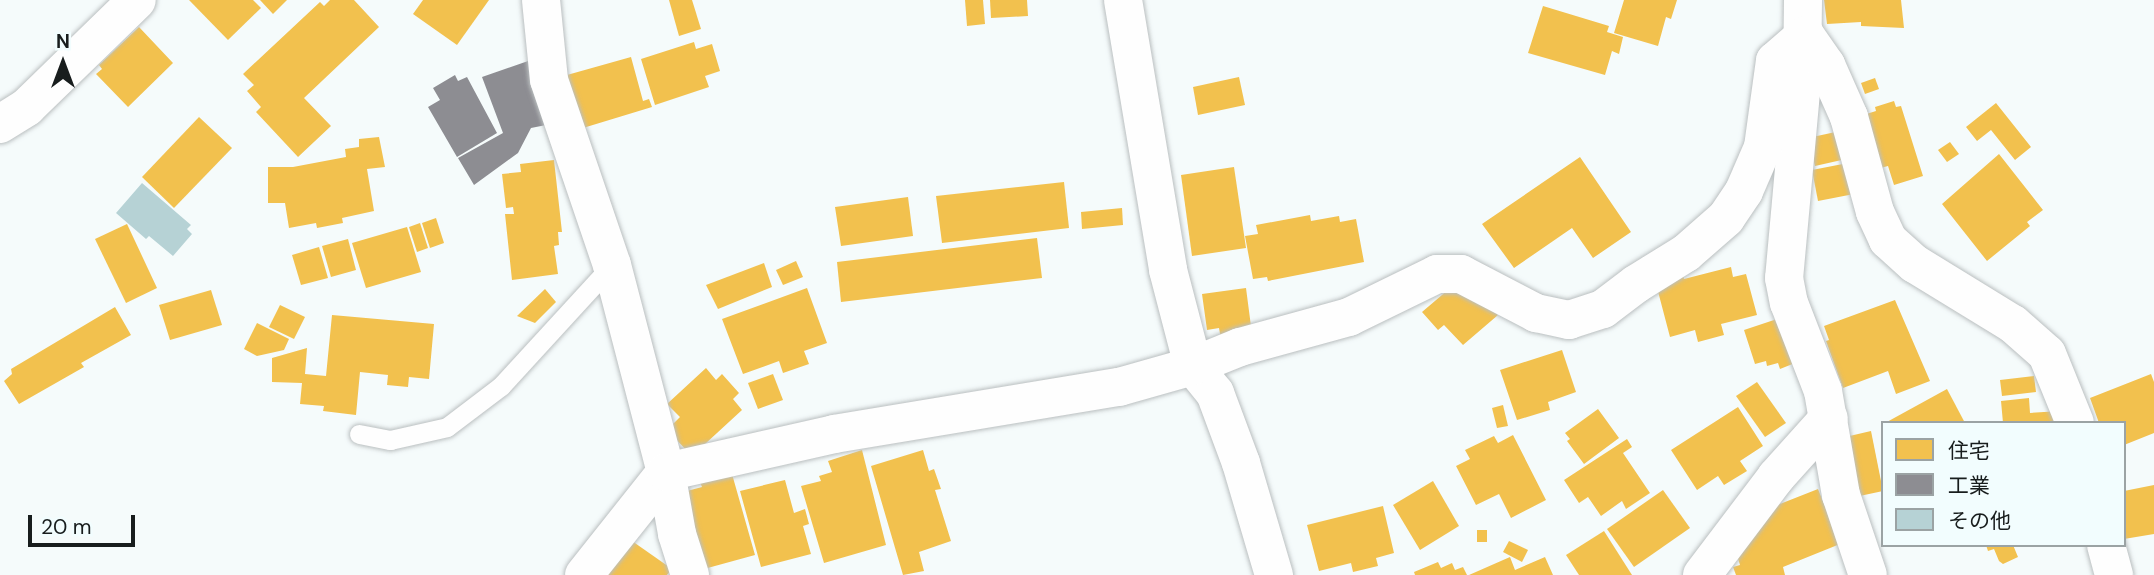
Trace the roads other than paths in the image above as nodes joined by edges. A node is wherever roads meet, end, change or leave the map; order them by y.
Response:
1 (106, 0) edge
2 (137, 0) edge
3 (541, 0) edge
4 (1123, 0) edge
5 (1804, 17) edge
6 (0, 112) edge
7 (0, 124) edge
8 (612, 265) junction
9 (1193, 366) junction
10 (1829, 418) junction
11 (2074, 421) edge
12 (359, 434) dead end
13 (666, 472) junction
14 (2107, 547) edge
15 (584, 575) edge
16 (690, 575) edge
17 (1274, 575) edge
18 (1702, 575) edge
19 (1868, 575) edge
20 (2114, 575) edge

1 - 6 street
2 - 7 street
3 - 8 street
4 - 9 street
5 - 9 street
5 - 10 street
5 - 11 street
8 - 12 lane
8 - 13 street
9 - 13 street
9 - 17 street
10 - 18 street
10 - 19 street
13 - 15 street
13 - 16 street
14 - 20 street

